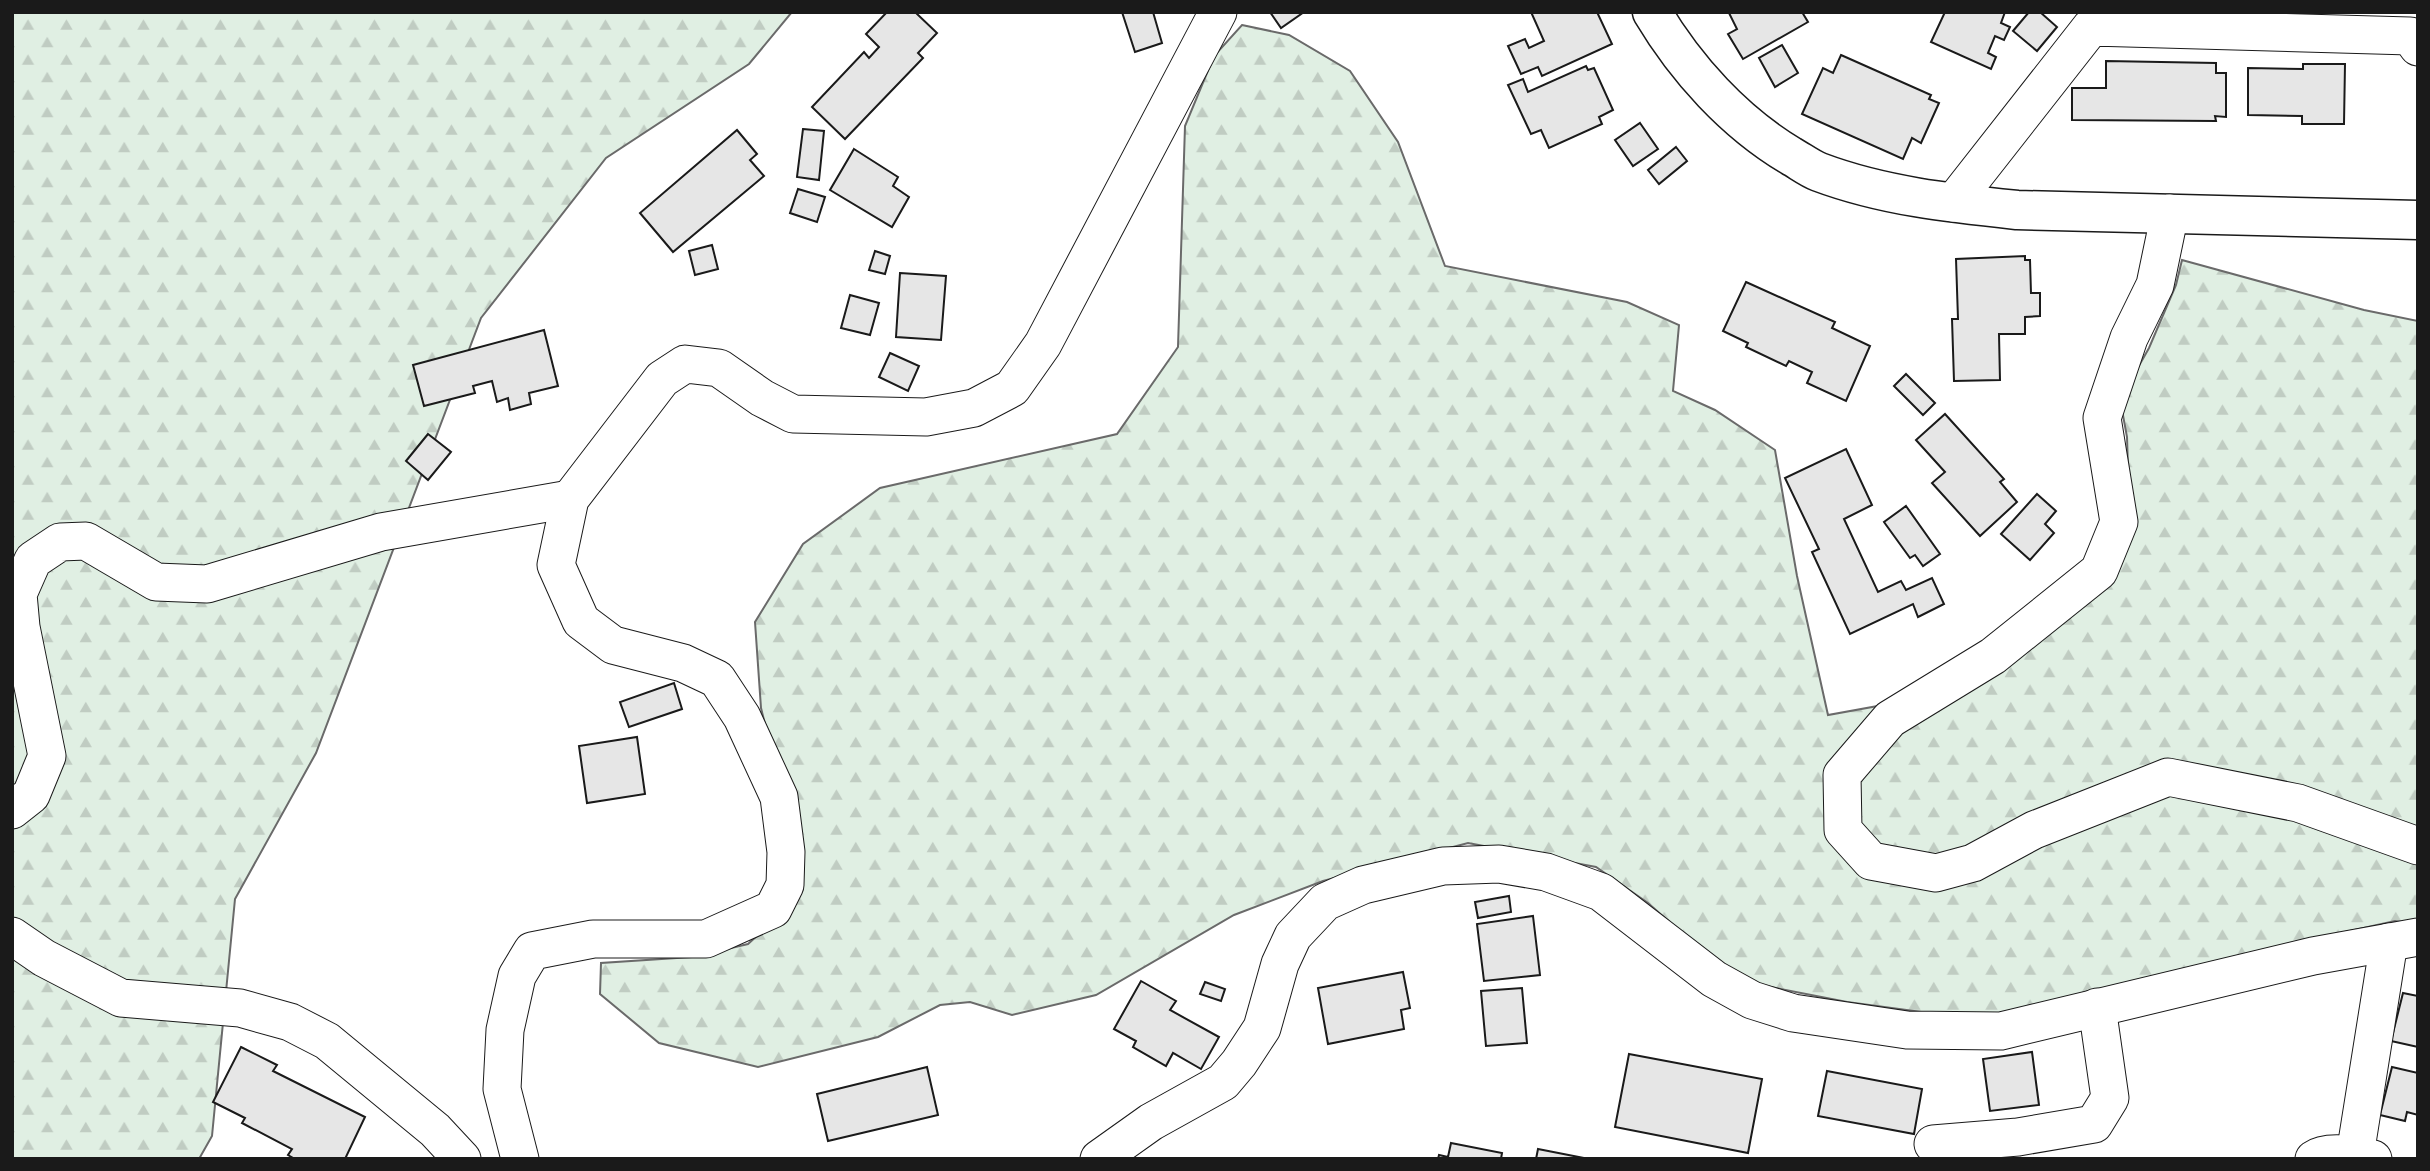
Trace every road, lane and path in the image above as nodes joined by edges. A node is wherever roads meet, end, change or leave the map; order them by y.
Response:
1 (1218, 12) edge
2 (1652, 12) edge
3 (2418, 47) edge
4 (1953, 203) junction
5 (2170, 213) junction
6 (2418, 220) edge
7 (570, 499) junction
8 (12, 810) edge
9 (2418, 846) edge
10 (12, 936) edge
11 (2404, 940) edge
12 (2097, 1007) junction
13 (1933, 1144) dead end
14 (2364, 1157) edge
15 (462, 1159) edge
16 (520, 1159) edge
17 (1099, 1159) edge
18 (2314, 1159) edge

1 - 7 street
2 - 4 street
3 - 4 street
4 - 5 street
5 - 6 street
5 - 9 street
7 - 8 street
7 - 16 street
10 - 15 street
11 - 12 street
11 - 14 street
12 - 13 street
12 - 17 street
14 - 18 street

